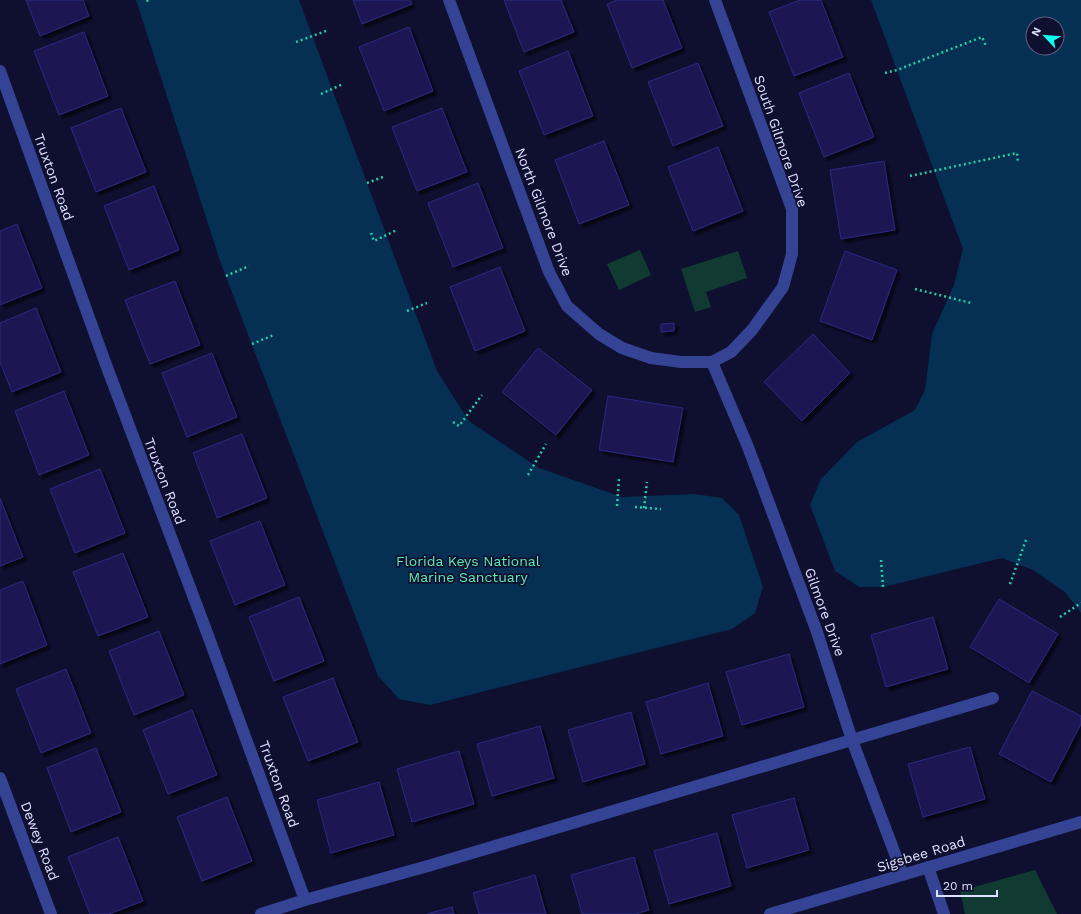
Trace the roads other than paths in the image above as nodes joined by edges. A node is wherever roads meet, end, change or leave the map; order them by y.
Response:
1 (449, 0) edge
2 (715, 0) edge
3 (0, 70) edge
4 (712, 362) junction
5 (993, 698) dead end
6 (852, 740) junction
7 (0, 778) edge
8 (1081, 822) edge
9 (928, 867) junction
10 (903, 875) junction
11 (305, 900) junction
12 (51, 914) edge
13 (261, 914) edge
14 (770, 914) edge
15 (944, 914) edge

1 - 4 street, North Gilmore Drive
2 - 4 street, South Gilmore Drive
3 - 11 street, Truxton Road
4 - 6 street, Gilmore Drive
5 - 6 street
6 - 10 street, Gilmore Drive
6 - 11 street
7 - 12 street, Dewey Road
8 - 9 street, Sigsbee Road
9 - 10 street, Sigsbee Road
9 - 15 street
10 - 14 street, Sigsbee Road
11 - 13 street

